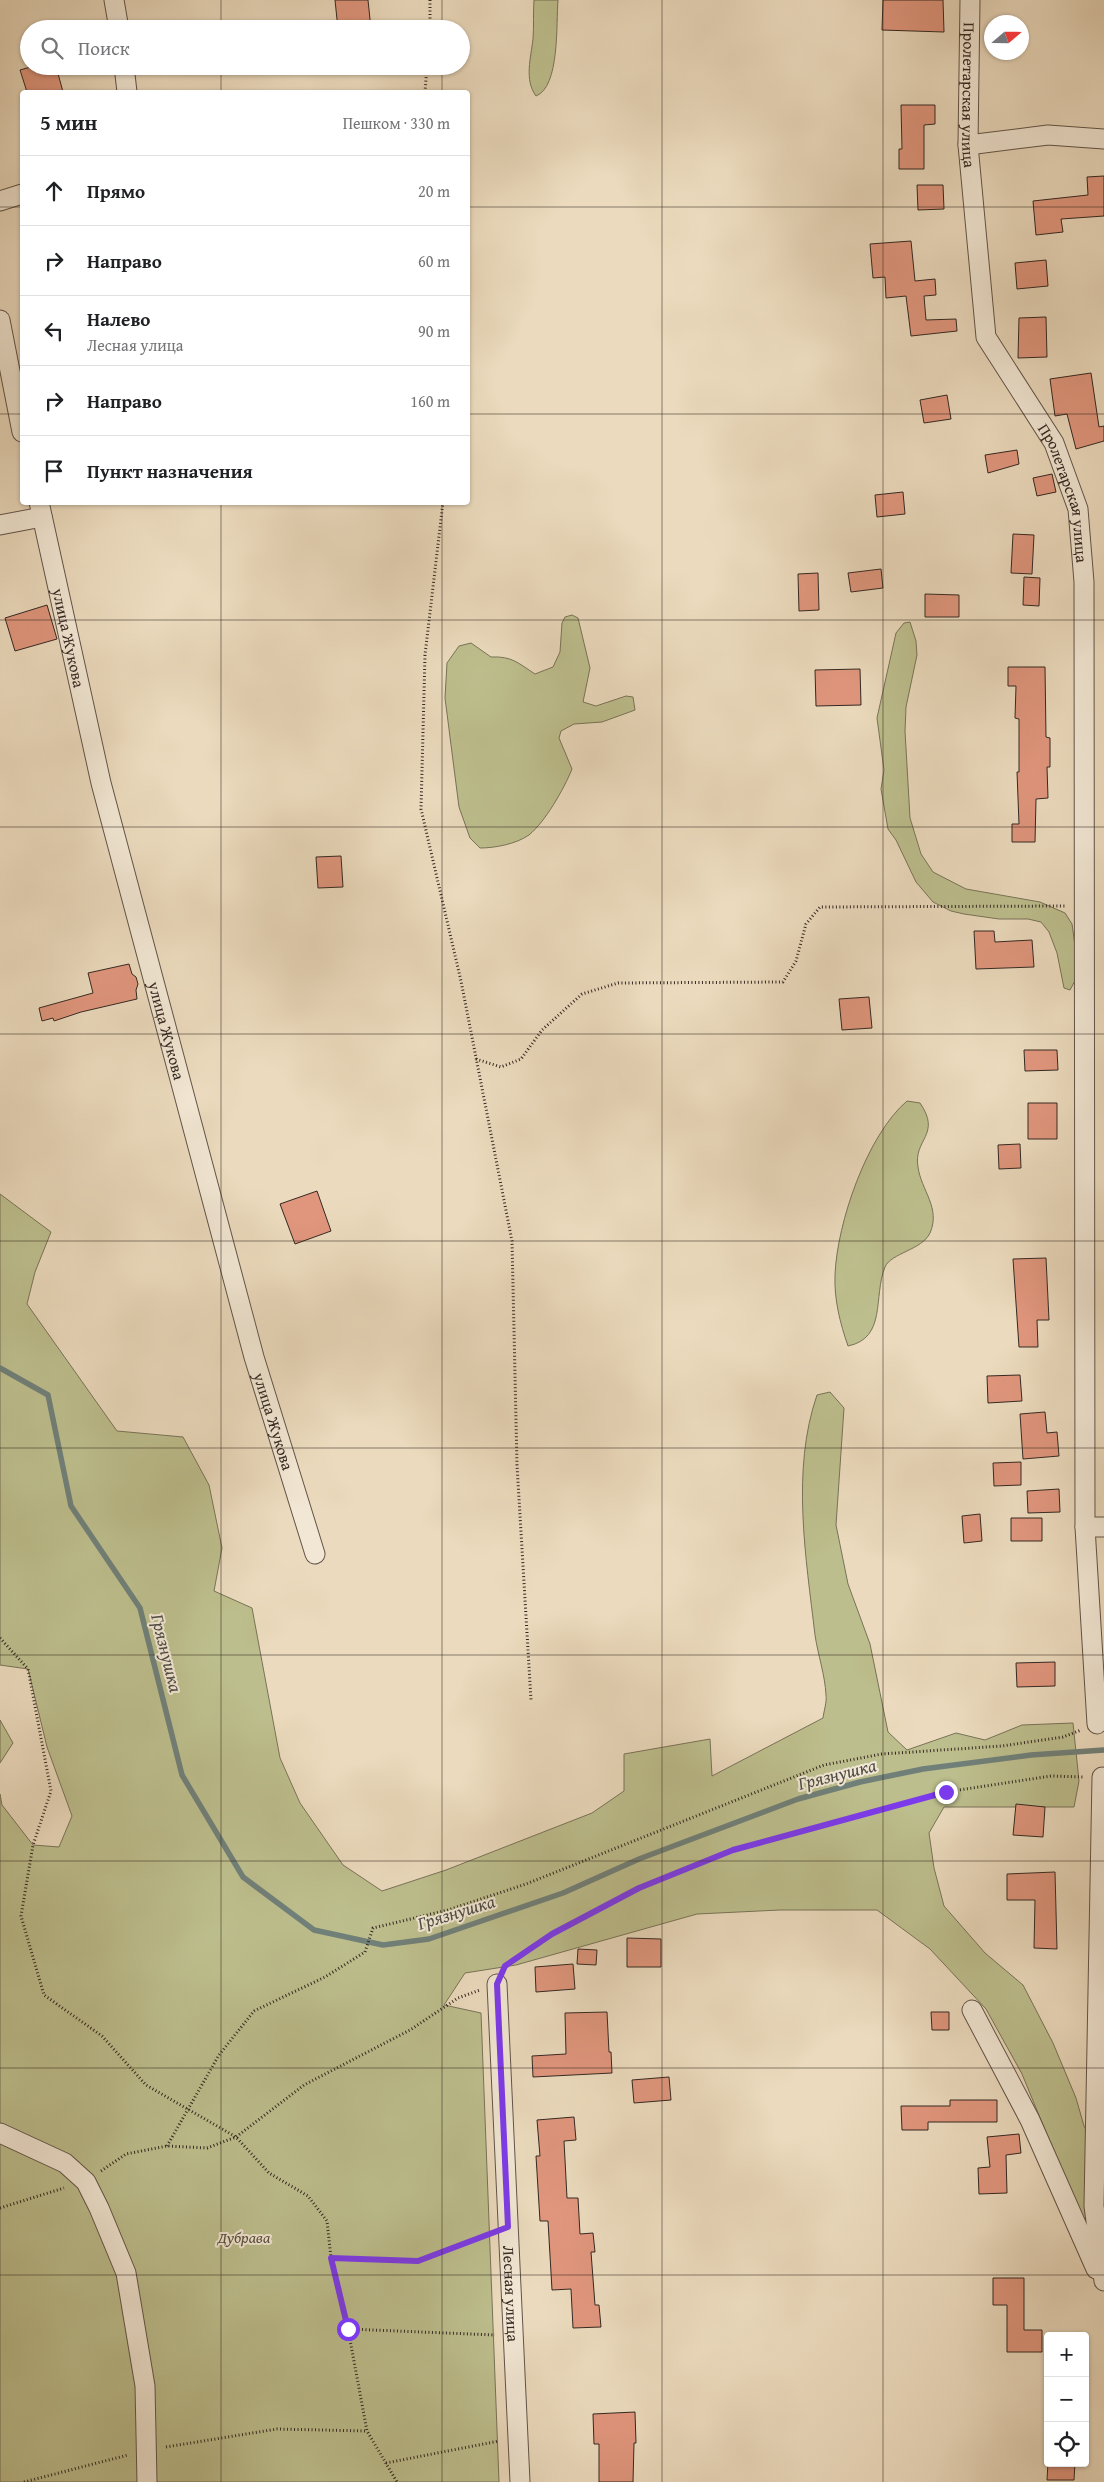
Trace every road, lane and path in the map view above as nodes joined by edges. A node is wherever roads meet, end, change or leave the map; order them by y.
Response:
1 (114, 0) edge
2 (430, 0) edge
3 (970, 0) edge
4 (117, 20) edge
5 (430, 20) edge
6 (125, 75) edge
7 (426, 75) edge
8 (128, 90) edge
9 (425, 90) edge
10 (1104, 139) edge
11 (968, 145) junction
12 (20, 195) edge
13 (0, 201) edge
14 (0, 320) edge
15 (20, 422) edge
16 (443, 505) edge
17 (41, 510) edge
18 (0, 525) edge
19 (1084, 906) junction
20 (476, 1059) junction
21 (1095, 1527) edge
22 (314, 1554) dead end
23 (0, 1638) edge
24 (531, 1700) dead end
25 (1097, 1724) joint
26 (1102, 1777) joint
27 (497, 1984) junction
28 (972, 2010) dead end
29 (188, 2109) junction
30 (0, 2133) edge
31 (236, 2137) junction
32 (1100, 2140) edge
33 (167, 2146) junction
34 (86, 2182) junction
35 (0, 2208) edge
36 (508, 2227) junction
37 (331, 2258) junction
38 (1104, 2281) edge
39 (1104, 2287) edge
40 (348, 2329) junction
41 (514, 2336) junction
42 (367, 2431) junction
43 (518, 2438) junction
44 (146, 2450) junction
45 (386, 2463) junction
46 (24, 2482) edge
47 (147, 2482) edge
48 (398, 2482) edge
49 (520, 2482) edge

1 - 4 street
2 - 5 path
3 - 11 street, Пролетарская улица
6 - 8 street
7 - 9 path
10 - 11 street
11 - 19 street, Пролетарская улица
12 - 13 street
14 - 15 street
16 - 20 path
17 - 18 street
17 - 22 street, улица Жукова
19 - 20 path
19 - 21 street, Пролетарская улица
20 - 24 path
21 - 25 street, Пролетарская улица
23 - 29 path
25 - 29 path
26 - 27 path
26 - 32 street
27 - 31 path
27 - 36 street, Лесная улица
28 - 39 street
29 - 31 path
29 - 33 path
30 - 34 street
31 - 33 path
31 - 37 path
32 - 38 street
33 - 34 path
34 - 35 path
34 - 44 street
36 - 37 path
36 - 41 street, Лесная улица
37 - 40 path
40 - 41 path
40 - 42 path
41 - 43 street, Лесная улица
42 - 44 path
42 - 45 path
43 - 45 path
43 - 49 street, Лесная улица
44 - 46 path
44 - 47 street
45 - 48 path

